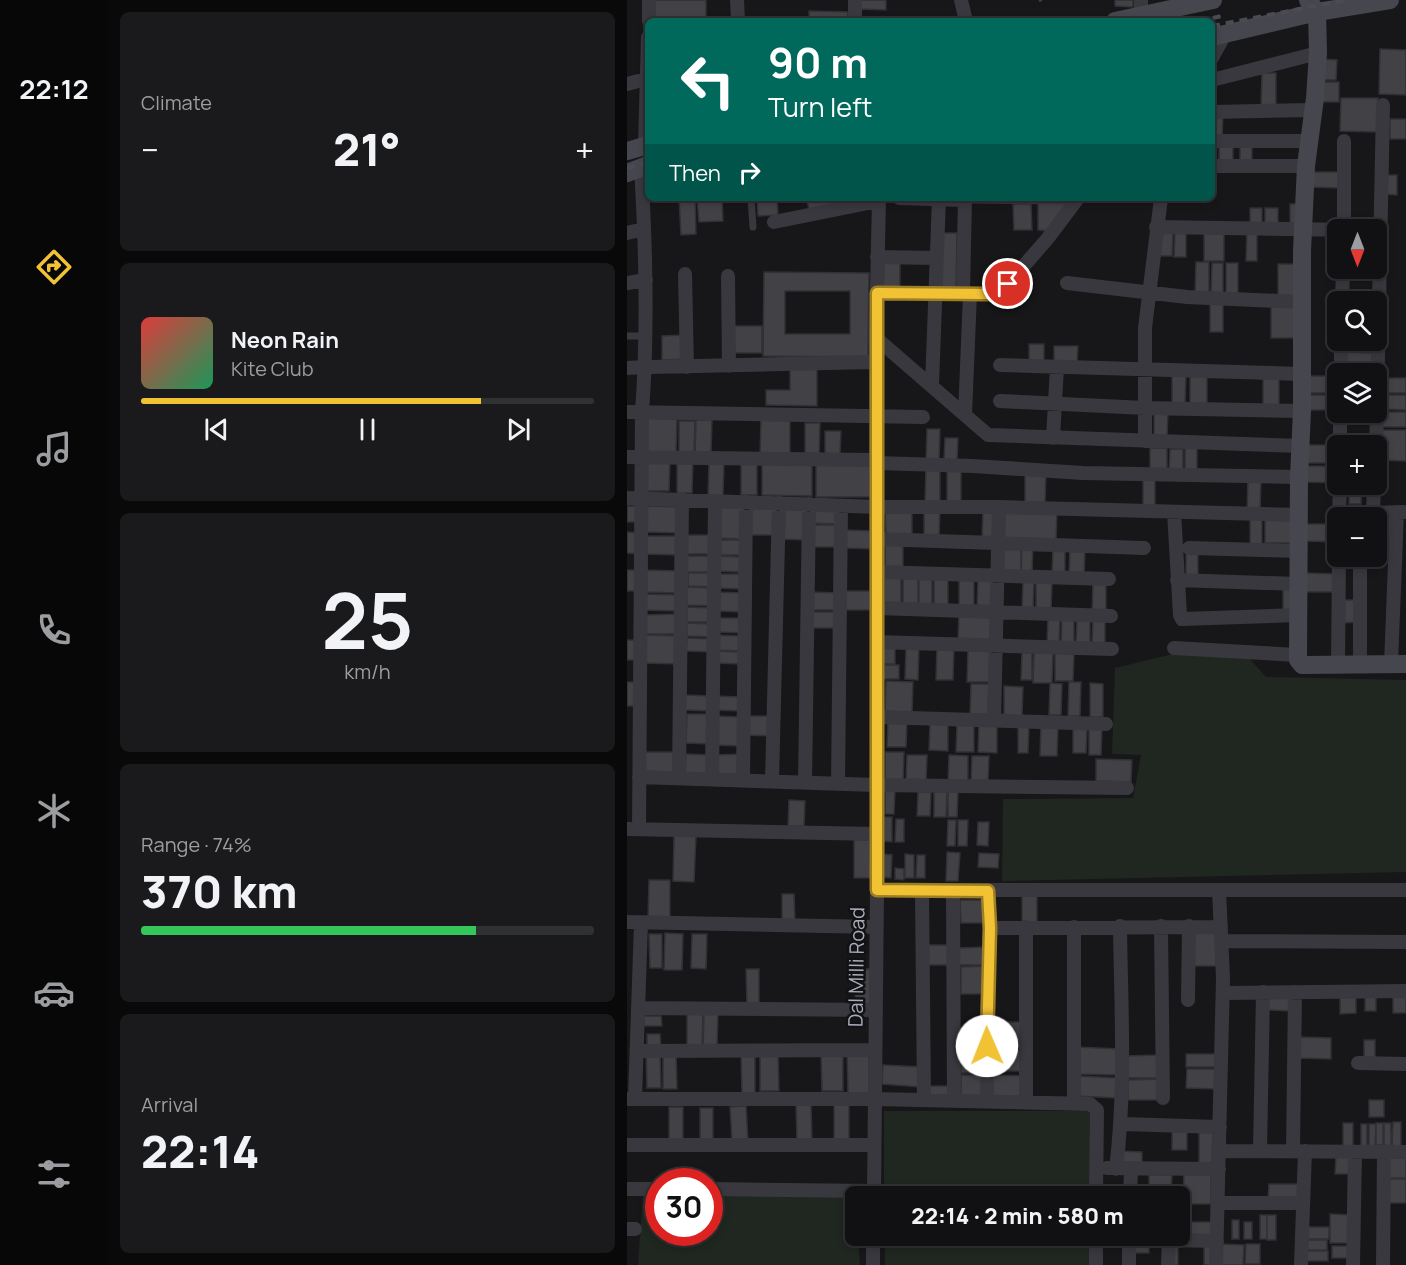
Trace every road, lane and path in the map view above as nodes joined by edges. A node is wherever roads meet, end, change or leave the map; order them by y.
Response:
1 (649, 0) edge
2 (737, 0) edge
3 (855, 0) edge
4 (961, 0) edge
5 (1213, 0) edge
6 (1391, 0) edge
7 (1313, 6) edge
8 (1141, 8) edge
9 (649, 18) edge
10 (738, 18) edge
11 (855, 18) edge
12 (965, 18) edge
13 (1121, 18) edge
14 (1218, 36) edge
15 (1318, 53) junction
16 (645, 79) edge
17 (1215, 79) edge
18 (627, 84) edge
19 (1383, 105) dead end
20 (1313, 110) junction
21 (1215, 112) edge
22 (1215, 141) edge
23 (1308, 141) junction
24 (1344, 141) dead end
25 (645, 146) edge
26 (627, 151) edge
27 (1215, 166) edge
28 (1306, 166) junction
29 (639, 169) edge
30 (751, 201) edge
31 (873, 201) edge
32 (878, 201) edge
33 (939, 201) edge
34 (965, 201) edge
35 (1076, 201) edge
36 (1156, 201) edge
37 (1344, 219) edge
38 (1379, 219) edge
39 (774, 222) dead end
40 (753, 227) dead end
41 (1156, 227) junction
42 (1303, 227) junction
43 (1327, 228) edge
44 (644, 229) junction
45 (627, 233) edge
46 (877, 257) junction
47 (937, 258) junction
48 (685, 274) dead end
49 (728, 276) dead end
50 (1378, 279) edge
51 (646, 280) junction
52 (627, 283) edge
53 (1067, 283) dead end
54 (1008, 284) joint
55 (877, 293) junction
56 (936, 294) junction
57 (967, 294) junction
58 (1148, 294) junction
59 (1302, 302) junction
60 (627, 336) edge
61 (646, 336) junction
62 (876, 338) junction
63 (874, 362) junction
64 (1377, 363) edge
65 (1000, 365) dead end
66 (729, 366) junction
67 (648, 367) junction
68 (687, 367) junction
69 (1057, 367) junction
70 (627, 368) edge
71 (1144, 370) junction
72 (1302, 374) junction
73 (932, 385) junction
74 (1000, 401) dead end
75 (1056, 404) junction
76 (1145, 408) junction
77 (1302, 411) junction
78 (627, 412) edge
79 (642, 412) junction
80 (965, 415) junction
81 (876, 416) junction
82 (923, 417) dead end
83 (1053, 438) junction
84 (1145, 441) junction
85 (1301, 446) junction
86 (627, 457) edge
87 (643, 458) junction
88 (877, 461) junction
89 (1299, 477) junction
90 (627, 498) edge
91 (643, 498) junction
92 (682, 499) junction
93 (715, 501) junction
94 (746, 502) junction
95 (779, 503) junction
96 (809, 504) junction
97 (841, 506) junction
98 (877, 507) junction
99 (999, 507) junction
100 (1174, 512) junction
101 (1401, 512) edge
102 (1299, 515) junction
103 (877, 539) junction
104 (998, 542) junction
105 (1144, 548) dead end
106 (1189, 548) dead end
107 (1298, 551) junction
108 (1339, 567) edge
109 (1360, 567) edge
110 (877, 572) junction
111 (997, 576) junction
112 (1109, 579) dead end
113 (1177, 580) junction
114 (1298, 584) junction
115 (877, 608) junction
116 (997, 612) junction
117 (1298, 615) junction
118 (1111, 616) dead end
119 (877, 642) junction
120 (996, 646) junction
121 (1174, 648) dead end
122 (1112, 650) dead end
123 (1297, 655) junction
124 (1338, 664) junction
125 (1360, 664) junction
126 (1399, 664) edge
127 (877, 717) junction
128 (994, 720) junction
129 (1106, 724) dead end
130 (639, 777) junction
131 (679, 778) junction
132 (712, 779) junction
133 (743, 780) junction
134 (772, 781) junction
135 (805, 783) junction
136 (838, 784) junction
137 (876, 785) junction
138 (1127, 788) dead end
139 (633, 829) edge
140 (876, 834) junction
141 (877, 890) junction
142 (1406, 890) edge
143 (922, 891) junction
144 (953, 891) junction
145 (988, 891) junction
146 (1219, 891) junction
147 (634, 923) edge
148 (1120, 926) junction
149 (1161, 926) junction
150 (876, 927) junction
151 (1026, 927) junction
152 (1074, 927) junction
153 (1189, 927) junction
154 (990, 928) junction
155 (1221, 934) junction
156 (1406, 942) edge
157 (1406, 991) edge
158 (1263, 992) junction
159 (1295, 992) junction
160 (1223, 993) junction
161 (1188, 1000) dead end
162 (638, 1008) junction
163 (875, 1010) junction
164 (875, 1050) junction
165 (637, 1051) junction
166 (1358, 1063) dead end
167 (1406, 1064) edge
168 (1163, 1098) dead end
169 (631, 1099) edge
170 (875, 1099) junction
171 (924, 1100) junction
172 (954, 1101) junction
173 (987, 1101) junction
174 (1026, 1102) junction
175 (1074, 1103) junction
176 (1122, 1124) junction
177 (1220, 1127) junction
178 (627, 1145) edge
179 (874, 1146) junction
180 (1220, 1151) junction
181 (1260, 1151) junction
182 (1299, 1151) junction
183 (1355, 1152) junction
184 (1383, 1152) junction
185 (1406, 1152) edge
186 (1096, 1168) junction
187 (1116, 1169) junction
188 (1131, 1169) junction
189 (1219, 1169) junction
190 (874, 1186) edge
191 (1096, 1186) edge
192 (1130, 1186) edge
193 (627, 1189) edge
194 (645, 1189) edge
195 (723, 1189) edge
196 (845, 1193) edge
197 (1218, 1203) junction
198 (1303, 1203) junction
199 (1190, 1239) edge
200 (1217, 1241) junction
201 (873, 1246) edge
202 (1096, 1246) edge
203 (1129, 1246) edge
204 (1169, 1246) edge
205 (873, 1265) edge
206 (1096, 1265) edge
207 (1129, 1265) edge
208 (1168, 1265) edge
209 (1216, 1265) edge
210 (1301, 1265) edge
211 (1353, 1265) edge
212 (1383, 1265) edge

1 - 9 street
2 - 10 street
3 - 11 street
4 - 12 street
5 - 8 street
6 - 7 street
7 - 14 street
7 - 15 street
8 - 13 street
15 - 17 street
15 - 20 street
16 - 18 street
19 - 38 street
20 - 21 street
20 - 23 street
22 - 23 street
23 - 28 street
24 - 37 street
25 - 26 street
27 - 28 street
28 - 42 street
29 - 44 street
30 - 40 lane
31 - 39 street
32 - 46 street, Dal Milli Road
33 - 47 street
34 - 57 street
35 - 54 street
36 - 41 street
41 - 42 street
41 - 58 street
42 - 43 street
42 - 59 street
44 - 45 street
44 - 51 street
46 - 47 street
46 - 55 street, Dal Milli Road
47 - 56 street
48 - 68 street
49 - 66 street
50 - 64 street
51 - 52 street
51 - 61 street
53 - 58 street
54 - 57 lane
55 - 56 street
55 - 62 street, Dal Milli Road
56 - 57 street
56 - 73 street
57 - 80 street
58 - 59 street
58 - 71 street
59 - 72 street
60 - 61 lane
61 - 67 street
62 - 63 street, Dal Milli Road
62 - 73 street
63 - 66 street
63 - 81 street, Dal Milli Road
65 - 69 street
66 - 68 street
67 - 68 street
67 - 70 street
67 - 79 street
69 - 71 street
69 - 75 street
71 - 72 street
71 - 76 street
72 - 77 street
73 - 80 street
74 - 75 street
75 - 76 street
75 - 83 street
76 - 77 street
76 - 84 street
77 - 85 street
78 - 79 street
79 - 81 street
79 - 87 street
80 - 83 street
81 - 82 street
81 - 88 street, Dal Milli Road
83 - 84 street
84 - 85 street
85 - 89 street
86 - 87 street
87 - 88 street
87 - 91 street
88 - 89 street
88 - 98 street, Dal Milli Road
89 - 102 street
90 - 91 street
91 - 92 street
91 - 130 street
92 - 93 street
92 - 131 street
93 - 94 street
93 - 132 street
94 - 95 street
94 - 133 street
95 - 96 street
95 - 134 street
96 - 97 street
96 - 135 street
97 - 98 street
97 - 136 street
98 - 99 street
98 - 103 street, Dal Milli Road
99 - 100 street
99 - 104 street
100 - 102 street
100 - 113 street
101 - 126 street
102 - 107 street
103 - 104 street
103 - 110 street, Dal Milli Road
104 - 105 street
104 - 111 street
106 - 107 street
107 - 114 street
108 - 124 street
109 - 125 street
110 - 111 street
110 - 115 street, Dal Milli Road
111 - 112 street
111 - 116 street
113 - 114 street
113 - 117 street
114 - 117 street
115 - 116 street
115 - 119 street, Dal Milli Road
116 - 118 street
116 - 120 street
117 - 123 street
119 - 120 street
119 - 127 street, Dal Milli Road
120 - 122 street
120 - 128 street
121 - 123 street
123 - 124 street
124 - 125 street
125 - 126 street
127 - 128 street
127 - 137 street, Dal Milli Road
128 - 129 street
130 - 131 street
130 - 139 street
131 - 132 street
132 - 133 street
133 - 134 street
134 - 135 street
135 - 136 street
136 - 137 street
137 - 138 street
137 - 140 street, Dal Milli Road
139 - 140 street
140 - 141 street, Dal Milli Road
141 - 143 street
141 - 150 street, Dal Milli Road
142 - 146 street
143 - 144 street
143 - 171 street
144 - 145 street
144 - 172 street
145 - 146 street
145 - 154 street
146 - 155 street
147 - 150 street
147 - 162 street
148 - 149 street
148 - 152 street
148 - 176 street
149 - 153 street
149 - 168 street
150 - 163 street, Dal Milli Road
151 - 152 street
151 - 154 street
151 - 174 street
152 - 175 street
153 - 155 street
153 - 161 street
154 - 173 street
155 - 156 street
155 - 160 street
157 - 159 street
158 - 159 street
158 - 160 street
158 - 181 street
159 - 182 street
160 - 177 street
162 - 163 street
162 - 165 street
163 - 164 street, Dal Milli Road
164 - 165 street
164 - 170 street, Dal Milli Road
165 - 169 street
166 - 167 street
169 - 170 street
170 - 171 street
170 - 179 street, Dal Milli Road
171 - 172 street
172 - 173 street
173 - 174 street
174 - 175 street
175 - 186 street
176 - 177 street
176 - 187 street
177 - 180 street
178 - 179 street
179 - 190 street, Dal Milli Road
180 - 181 street
180 - 189 street
181 - 182 street
182 - 183 street
182 - 198 street
183 - 184 street
183 - 211 street
184 - 185 street
184 - 212 street
186 - 187 street
186 - 191 street
187 - 188 street
188 - 189 street
188 - 192 street
189 - 197 street
193 - 194 street
195 - 196 street
197 - 198 street
197 - 200 street
198 - 210 street
199 - 200 street
200 - 209 street
201 - 205 street
202 - 206 street
203 - 207 street
204 - 208 street

